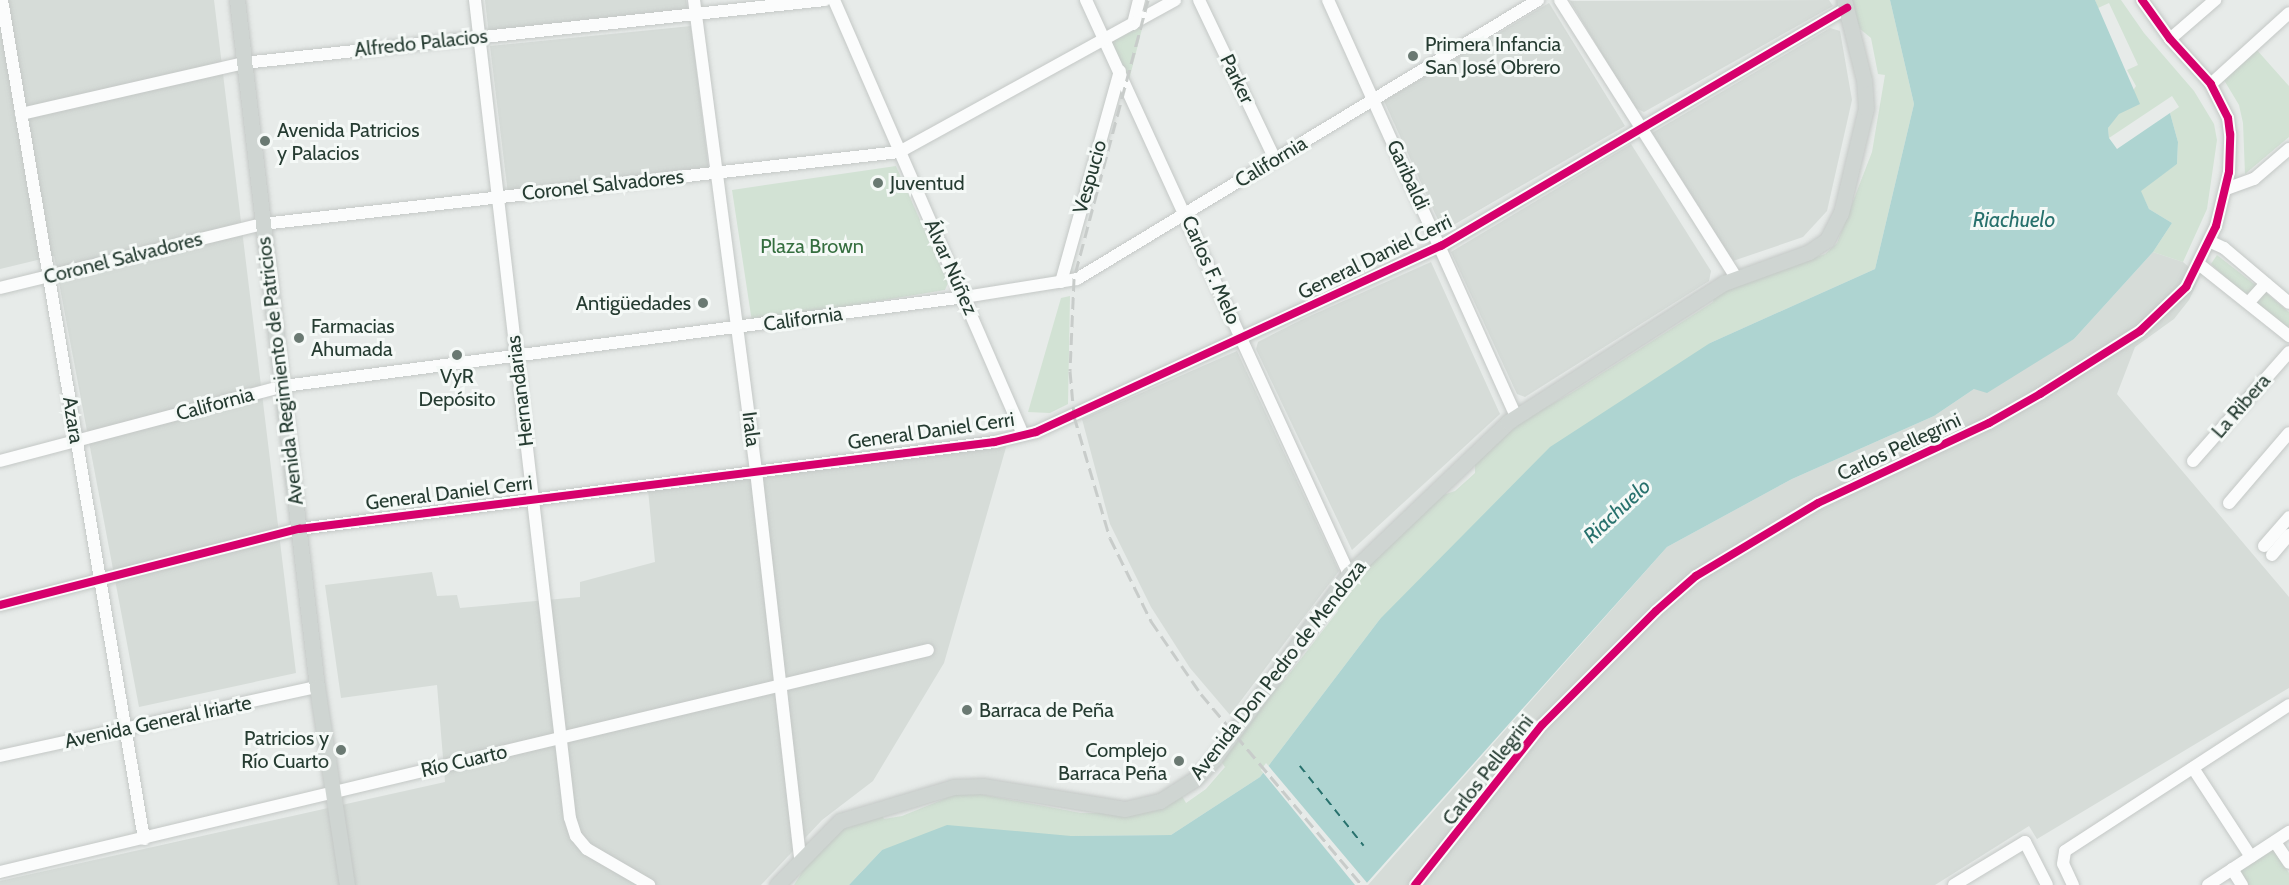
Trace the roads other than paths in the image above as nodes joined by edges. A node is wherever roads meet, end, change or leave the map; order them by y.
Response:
1 (2, 0) edge
2 (237, 0) edge
3 (475, 0) edge
4 (694, 0) edge
5 (825, 0) edge
6 (834, 0) edge
7 (1086, 0) edge
8 (1139, 0) edge
9 (1175, 0) edge
10 (1198, 0) edge
11 (1328, 0) edge
12 (1538, 0) edge
13 (1560, 0) edge
14 (2142, 0) edge
15 (2215, 0) edge
16 (1846, 4) edge
17 (2289, 14) edge
18 (696, 16) junction
19 (1133, 24) junction
20 (479, 37) junction
21 (2170, 39) junction
22 (1105, 40) junction
23 (244, 63) junction
24 (1120, 71) junction
25 (2211, 84) junction
26 (1374, 99) junction
27 (21, 114) junction
28 (1641, 128) junction
29 (2289, 149) edge
30 (899, 152) junction
31 (1275, 159) junction
32 (716, 174) junction
33 (2226, 189) junction
34 (498, 196) junction
35 (1185, 214) junction
36 (263, 224) junction
37 (2211, 242) junction
38 (1441, 246) junction
39 (2200, 265) junction
40 (49, 276) junction
41 (1736, 277) junction
42 (1061, 282) junction
43 (2266, 283) junction
44 (0, 288) edge
45 (966, 297) junction
46 (2249, 302) junction
47 (2289, 303) edge
48 (737, 328) junction
49 (2289, 336) edge
50 (1242, 339) junction
51 (2289, 352) edge
52 (516, 356) junction
53 (284, 386) junction
54 (1516, 416) junction
55 (2289, 433) edge
56 (1023, 435) junction
57 (76, 441) junction
58 (0, 461) edge
59 (2193, 461) dead end
60 (756, 471) junction
61 (533, 498) junction
62 (2229, 502) dead end
63 (2289, 517) edge
64 (299, 529) junction
65 (2289, 535) edge
66 (1349, 574) junction
67 (101, 579) junction
68 (0, 605) edge
69 (928, 650) dead end
70 (781, 683) junction
71 (317, 687) junction
72 (2289, 705) edge
73 (124, 729) junction
74 (562, 738) junction
75 (0, 756) edge
76 (2193, 768) junction
77 (332, 792) junction
78 (2289, 832) edge
79 (144, 839) junction
80 (2275, 842) junction
81 (2251, 857) junction
82 (800, 859) junction
83 (2289, 863) edge
84 (2232, 869) junction
85 (0, 872) edge
86 (347, 885) edge
87 (649, 885) edge
88 (777, 885) edge
89 (1415, 885) edge
90 (1954, 885) edge
91 (2047, 885) edge
92 (2073, 885) edge
93 (2208, 885) edge
94 (2242, 885) edge

1 - 27 street, Azara
2 - 23 main road, Avenida Regimiento de Patricios
3 - 20 street, Hernandarias
4 - 18 street, Irala
5 - 18 street, Alfredo Palacios
6 - 30 street, Álvar Núñez
7 - 22 street, Carlos F. Melo
8 - 19 street
9 - 19 street, Coronel Salvadores
10 - 31 street, Parker
11 - 26 street, Garibaldi
12 - 26 street, California
13 - 28 street
14 - 21 street, Carlos Pellegrini
15 - 21 street
16 - 28 street, General Daniel Cerri
16 - 41 main road, Avenida Don Pedro de Mendoza
17 - 25 street
18 - 20 street, Alfredo Palacios
18 - 32 street, Irala
19 - 22 street, Coronel Salvadores
20 - 23 street, Alfredo Palacios
20 - 34 street, Hernandarias
21 - 25 street, Carlos Pellegrini
22 - 24 street, Carlos F. Melo
22 - 30 street, Coronel Salvadores
23 - 27 street, Alfredo Palacios
23 - 36 main road, Avenida Regimiento de Patricios
24 - 35 street, Carlos F. Melo
24 - 42 street, Vespucio
25 - 33 street, Carlos Pellegrini
26 - 31 street, California
26 - 38 street, Garibaldi
27 - 40 street, Azara
28 - 38 street, General Daniel Cerri
28 - 41 street
29 - 33 street
30 - 32 street, Coronel Salvadores
30 - 45 street, Álvar Núñez
31 - 35 street, California
32 - 34 street, Coronel Salvadores
32 - 48 street, Irala
33 - 37 street, Carlos Pellegrini
34 - 36 street, Coronel Salvadores
34 - 52 street, Hernandarias
35 - 42 street, California
35 - 50 street, Carlos F. Melo
36 - 40 street, Coronel Salvadores
36 - 53 main road, Avenida Regimiento de Patricios
37 - 39 street, Carlos Pellegrini
37 - 43 street
38 - 50 street, General Daniel Cerri
38 - 54 street, Garibaldi
39 - 46 street
39 - 89 street, Carlos Pellegrini
40 - 44 street, Coronel Salvadores
40 - 57 street, Azara
41 - 54 main road, Avenida Don Pedro de Mendoza
42 - 45 street, California
43 - 46 street
43 - 47 street
45 - 48 street, California
45 - 56 street, Álvar Núñez
46 - 49 street
48 - 52 street, California
48 - 60 street, Irala
50 - 56 street, General Daniel Cerri
50 - 66 street, Carlos F. Melo
51 - 59 street, La Ribera
52 - 53 street, California
52 - 61 street, Hernandarias
53 - 57 street, California
53 - 64 main road, Avenida Regimiento de Patricios
54 - 66 main road, Avenida Don Pedro de Mendoza
55 - 62 street
56 - 60 street, General Daniel Cerri
57 - 58 street, California
57 - 67 street, Azara
60 - 61 street, General Daniel Cerri
60 - 70 street, Irala
61 - 64 street, General Daniel Cerri
61 - 74 street, Hernandarias
63 - 65 street
64 - 67 street, General Daniel Cerri
64 - 71 main road, Avenida Regimiento de Patricios
66 - 82 main road, Avenida Don Pedro de Mendoza
67 - 68 street, General Daniel Cerri
67 - 73 street, Azara
69 - 70 street, Río Cuarto
70 - 74 street, Río Cuarto
70 - 82 street, Irala
71 - 73 street, Avenida General Iriarte
71 - 77 main road, Avenida Regimiento de Patricios
72 - 76 street
73 - 75 street, Avenida General Iriarte
73 - 79 street, Azara
74 - 77 street, Río Cuarto
74 - 87 street, Hernandarias
76 - 81 street
76 - 92 street
77 - 79 street, Río Cuarto
77 - 86 main road, Avenida Regimiento de Patricios
78 - 80 street
79 - 85 street, Río Cuarto
80 - 81 street
80 - 83 street
81 - 84 street
82 - 88 main road, Avenida Don Pedro de Mendoza
84 - 93 street
84 - 94 street
90 - 91 street

